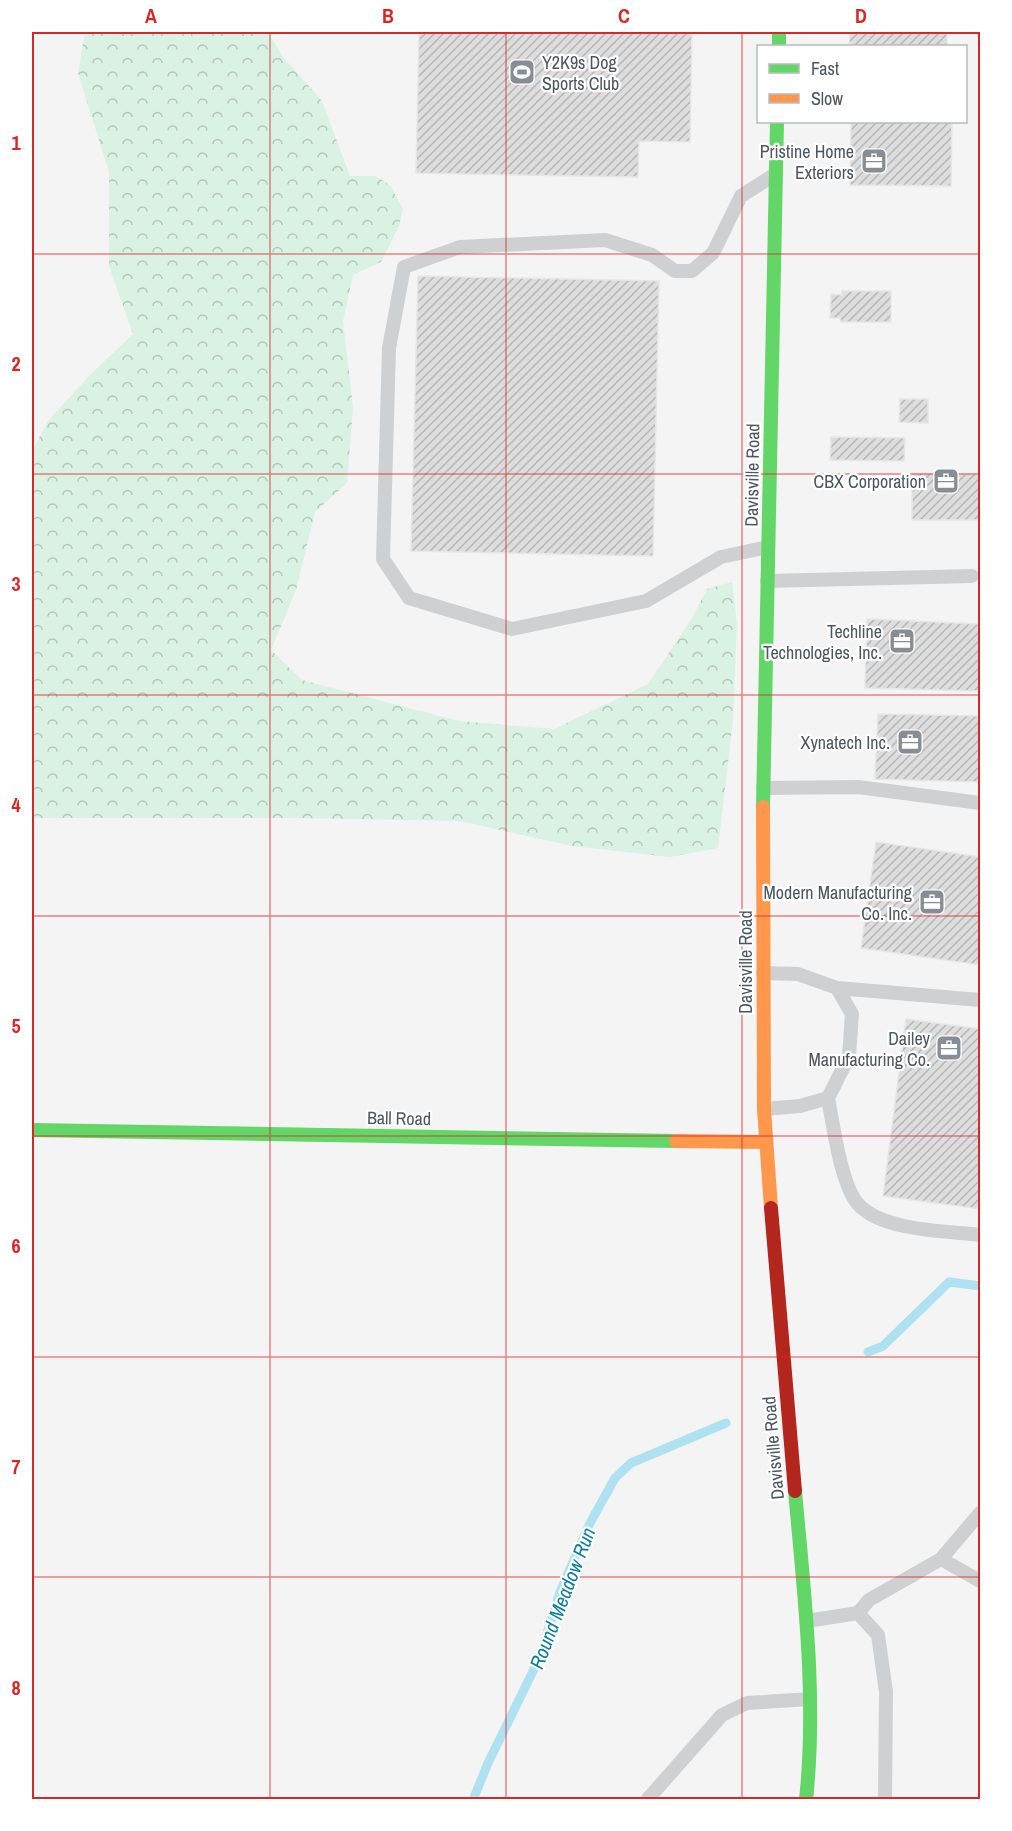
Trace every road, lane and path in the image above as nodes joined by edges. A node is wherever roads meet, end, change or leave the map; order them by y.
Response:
1 (777, 123) edge
2 (776, 173) junction
3 (768, 547) junction
4 (972, 576) dead end
5 (767, 581) junction
6 (763, 788) junction
7 (981, 803) edge
8 (763, 973) junction
9 (837, 988) junction
10 (981, 1000) edge
11 (828, 1098) junction
12 (764, 1109) junction
13 (32, 1130) edge
14 (765, 1142) junction
15 (981, 1235) edge
16 (981, 1513) edge
17 (941, 1559) junction
18 (981, 1581) edge
19 (858, 1613) junction
20 (807, 1621) junction
21 (810, 1699) junction
22 (647, 1800) edge
23 (806, 1800) edge
24 (885, 1800) edge

1 - 2 street, Davisville Road
2 - 3 street, Davisville Road
2 - 3 lane
3 - 5 street, Davisville Road
4 - 5 lane
5 - 6 street, Davisville Road
6 - 7 lane
6 - 8 street, Davisville Road
8 - 9 lane
8 - 12 street, Davisville Road
9 - 10 lane
9 - 11 lane
11 - 12 lane
11 - 15 lane
12 - 14 street, Davisville Road
13 - 14 street, Ball Road
14 - 20 street, Davisville Road
16 - 17 lane
17 - 18 lane
17 - 19 lane
19 - 20 lane
19 - 24 lane
20 - 21 street, Davisville Road
21 - 22 lane
21 - 23 street, Davisville Road

